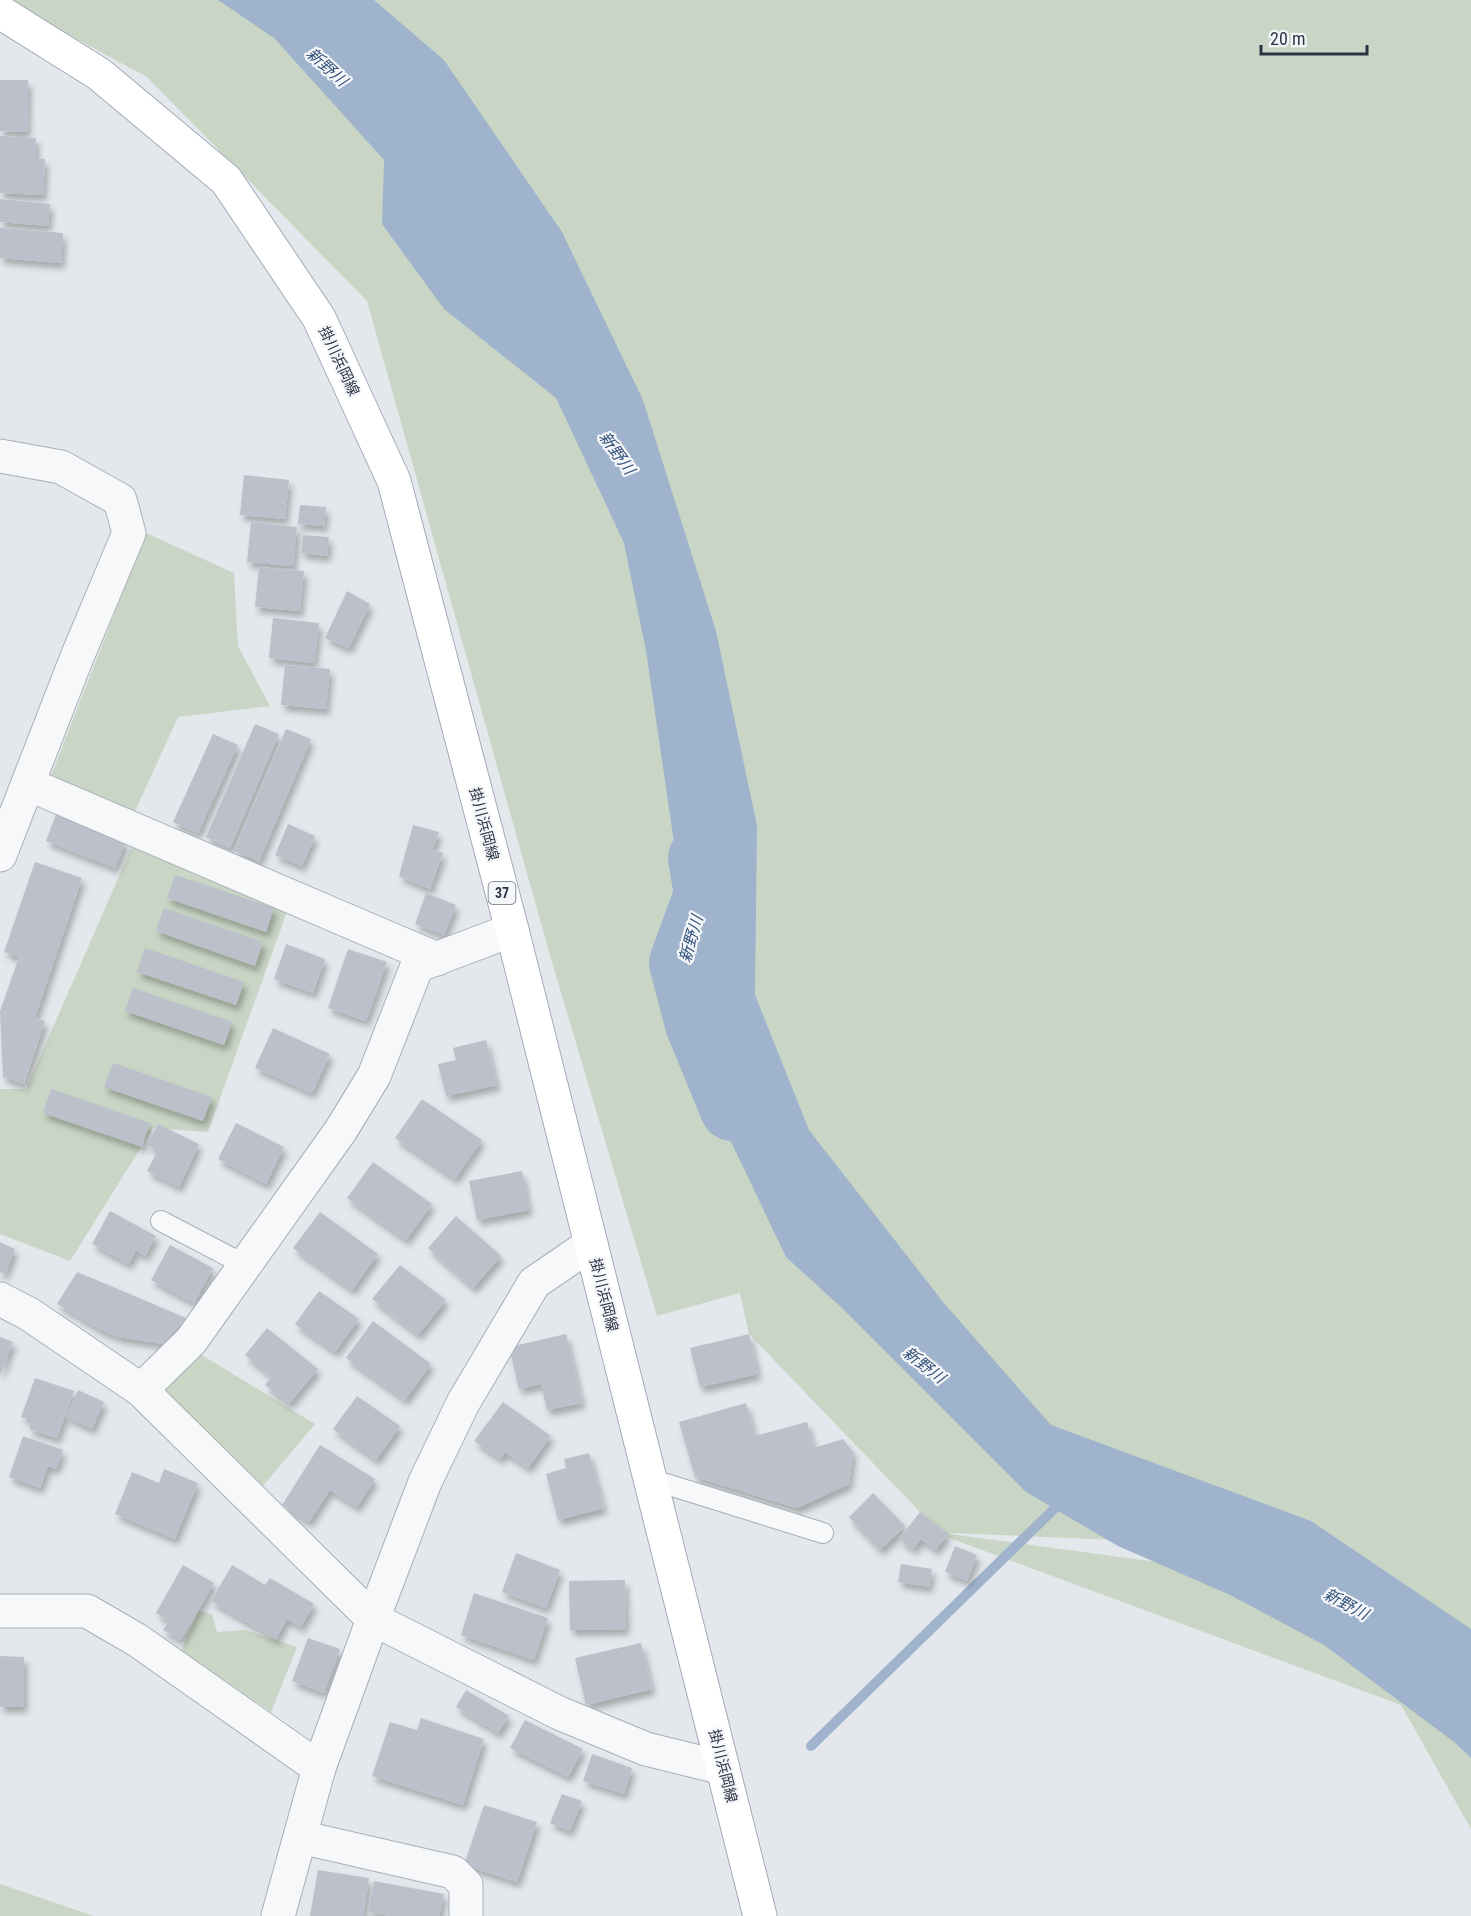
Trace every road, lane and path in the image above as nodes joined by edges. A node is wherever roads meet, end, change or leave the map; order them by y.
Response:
1 (0, 12) edge
2 (0, 456) edge
3 (28, 784) junction
4 (0, 855) edge
5 (512, 930) junction
6 (437, 959) junction
7 (161, 1221) dead end
8 (591, 1244) junction
9 (245, 1265) junction
10 (0, 1299) edge
11 (141, 1390) junction
12 (650, 1479) junction
13 (823, 1533) dead end
14 (0, 1611) edge
15 (373, 1619) junction
16 (319, 1768) junction
17 (723, 1768) junction
18 (300, 1837) junction
19 (278, 1916) edge
20 (466, 1916) edge
21 (760, 1916) edge

1 - 5 main road, 掛川浜岡線 / 37
2 - 3 street
3 - 4 street
3 - 6 street
5 - 6 street
5 - 8 main road, 掛川浜岡線 / 37
6 - 9 street
7 - 9 lane
8 - 12 main road, 掛川浜岡線 / 37
8 - 15 street
9 - 11 street
10 - 11 street
11 - 15 street
12 - 13 lane
12 - 17 main road, 掛川浜岡線 / 37
14 - 16 street
15 - 16 street
15 - 17 street
16 - 18 street
17 - 21 main road, 掛川浜岡線 / 37
18 - 19 street
18 - 20 street

